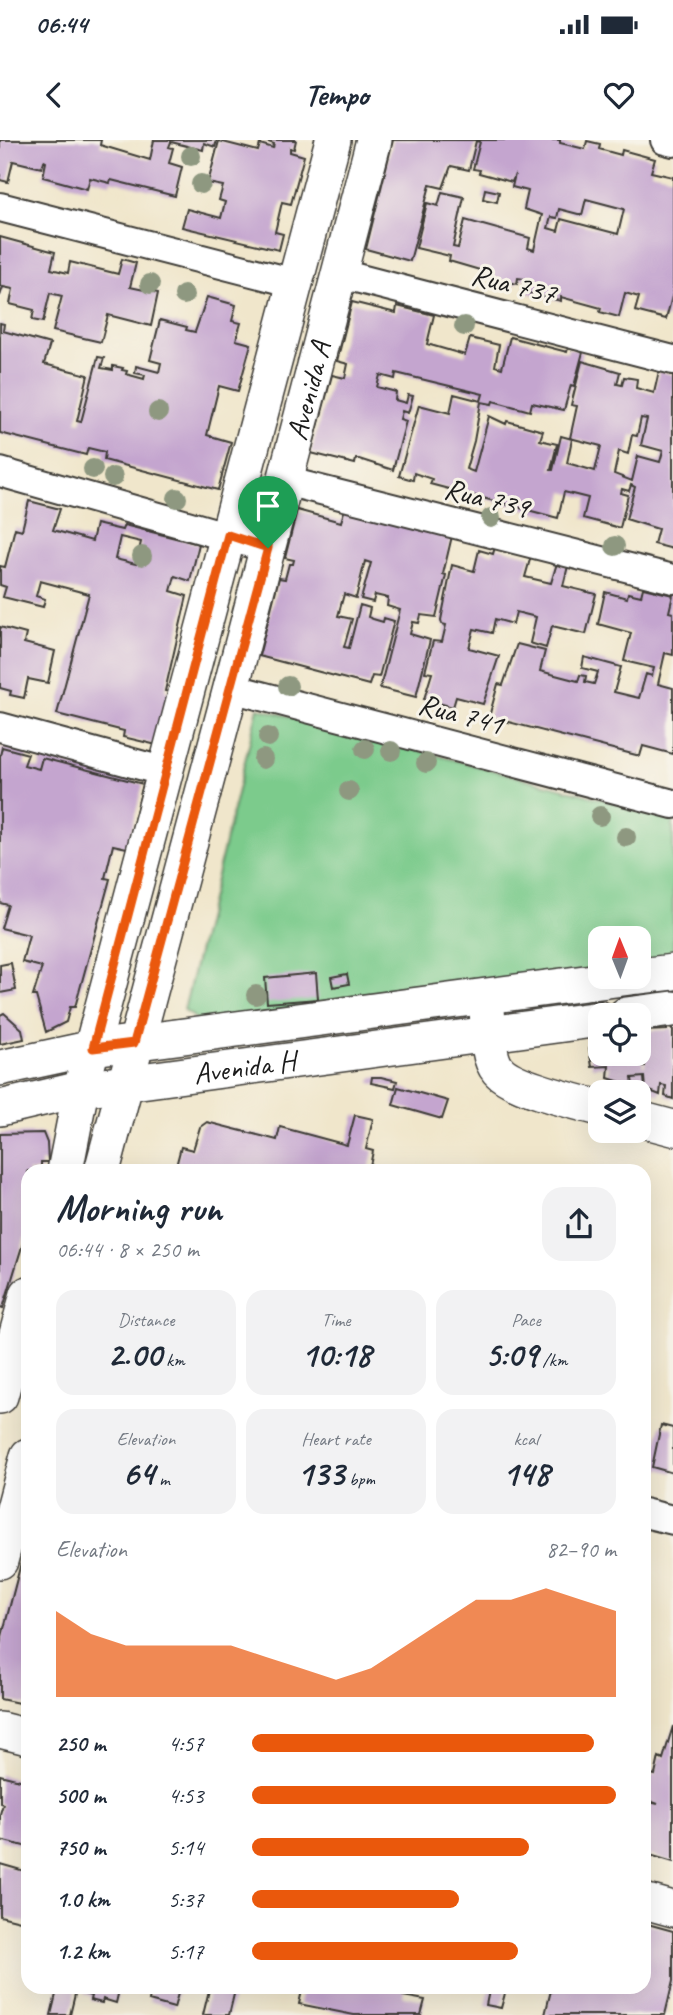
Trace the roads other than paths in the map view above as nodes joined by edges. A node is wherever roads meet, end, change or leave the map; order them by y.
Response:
1 (373, 140) edge
2 (664, 140) edge
3 (673, 142) edge
4 (329, 156) edge
5 (363, 184) junction
6 (0, 207) edge
7 (337, 273) junction
8 (295, 282) junction
9 (673, 360) edge
10 (0, 472) edge
11 (285, 481) junction
12 (228, 535) junction
13 (268, 548) junction
14 (673, 579) edge
15 (231, 688) junction
16 (0, 727) edge
17 (166, 772) junction
18 (673, 804) edge
19 (673, 972) edge
20 (651, 975) edge
21 (588, 982) edge
22 (485, 995) junction
23 (673, 1009) edge
24 (651, 1012) edge
25 (588, 1020) edge
26 (490, 1034) junction
27 (134, 1043) junction
28 (93, 1048) junction
29 (0, 1068) edge
30 (124, 1084) junction
31 (81, 1089) junction
32 (588, 1105) edge
33 (0, 1108) edge
34 (651, 1122) edge
35 (673, 1128) edge
36 (66, 1164) edge
37 (104, 1164) edge
38 (21, 1320) edge
39 (13, 1350) edge
40 (0, 1396) edge
41 (21, 1482) edge
42 (651, 1515) edge
43 (673, 1520) edge
44 (0, 1561) edge
45 (0, 1730) edge
46 (21, 1735) edge
47 (651, 1903) edge
48 (673, 1909) edge

1 - 5 street, Avenida A
2 - 3 street
4 - 5 street
4 - 8 street, Avenida A
5 - 7 street, Avenida A
6 - 8 street
7 - 9 street, Rua 737
7 - 11 street, Avenida A
8 - 12 street, Avenida A
10 - 12 street
11 - 13 street, Avenida A
11 - 14 street, Rua 739
12 - 13 street
12 - 17 street, Avenida A
13 - 15 street, Avenida A
15 - 18 street, Rua 741
15 - 27 street, Avenida A
16 - 17 street
17 - 28 street, Avenida A
19 - 20 street, Avenida H
21 - 22 street, Avenida H
22 - 26 street
22 - 27 street, Avenida H
23 - 24 street
25 - 26 street, Avenida H
26 - 30 street, Avenida H
26 - 32 street
27 - 28 street, Avenida H
27 - 30 street, Avenida A
28 - 29 street, Avenida H
28 - 31 street, Avenida A
30 - 31 street, Avenida H
30 - 37 street, Avenida A
31 - 33 street, Avenida H
31 - 36 street, Avenida A
34 - 35 street
38 - 39 street
39 - 40 street
41 - 44 street
42 - 43 street
45 - 46 street
47 - 48 street

